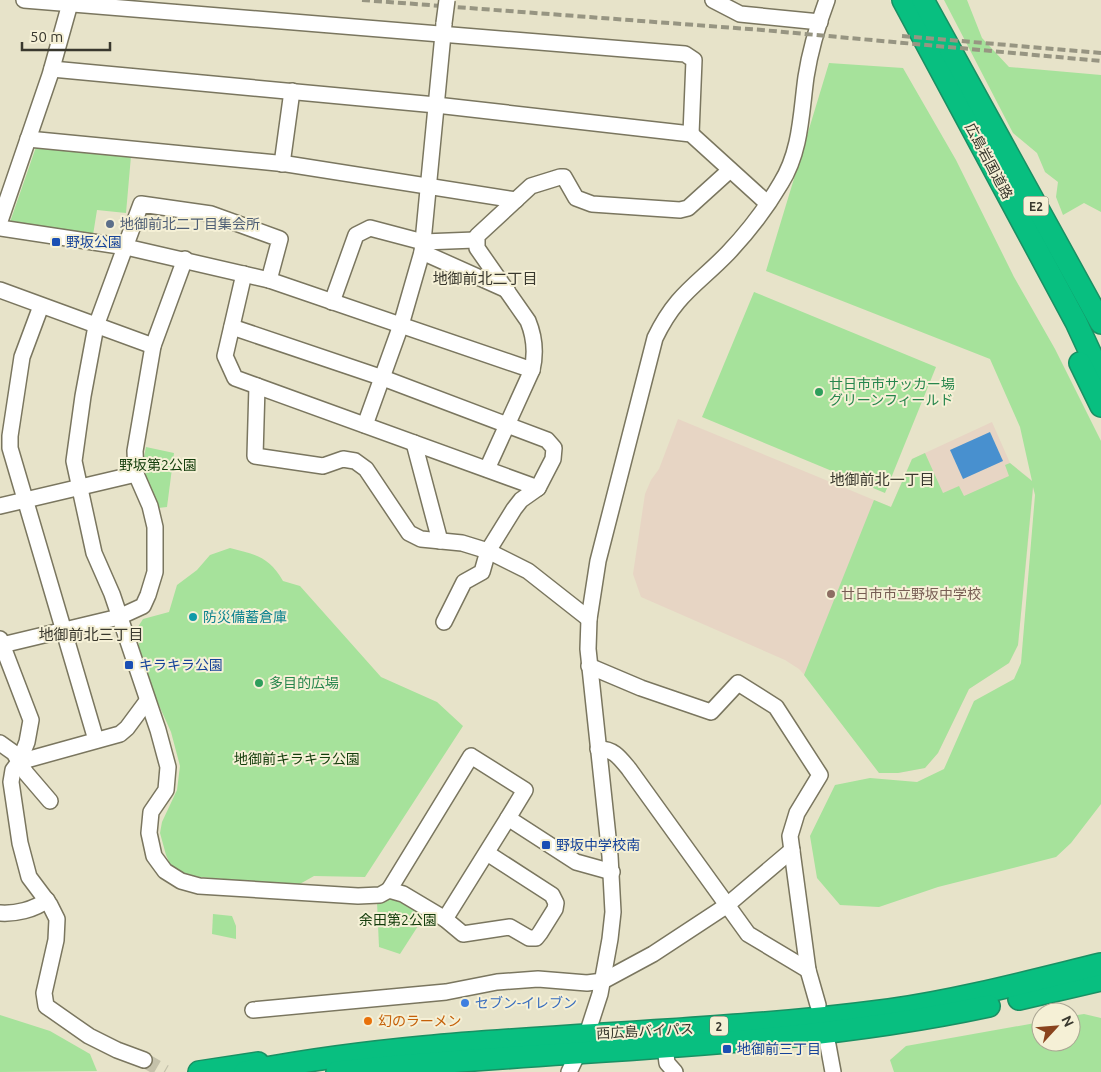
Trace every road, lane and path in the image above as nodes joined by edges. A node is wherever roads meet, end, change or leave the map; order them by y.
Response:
1 (24, 0) edge
2 (447, 0) edge
3 (713, 0) edge
4 (827, 0) edge
5 (903, 0) edge
6 (923, 0) edge
7 (71, 2) edge
8 (732, 5) edge
9 (820, 22) junction
10 (444, 28) junction
11 (52, 69) junction
12 (292, 91) junction
13 (968, 102) junction
14 (436, 105) junction
15 (690, 134) junction
16 (28, 139) junction
17 (282, 164) junction
18 (730, 170) junction
19 (998, 178) junction
20 (429, 187) junction
21 (516, 200) junction
22 (767, 203) junction
23 (0, 220) edge
24 (0, 228) edge
25 (475, 240) junction
26 (126, 247) junction
27 (423, 247) junction
28 (185, 259) junction
29 (244, 274) junction
30 (269, 280) junction
31 (0, 290) edge
32 (508, 290) junction
33 (332, 302) junction
34 (41, 306) junction
35 (1099, 319) edge
36 (401, 325) junction
37 (96, 326) junction
38 (232, 327) junction
39 (153, 346) junction
40 (532, 370) junction
41 (1101, 376) edge
42 (383, 378) junction
43 (257, 386) junction
44 (1101, 406) edge
45 (507, 424) junction
46 (366, 425) junction
47 (414, 442) junction
48 (487, 469) junction
49 (136, 474) junction
50 (78, 487) junction
51 (538, 488) junction
52 (26, 500) junction
53 (0, 506) edge
54 (440, 541) junction
55 (488, 551) junction
56 (119, 617) junction
57 (589, 619) junction
58 (444, 622) dead end
59 (63, 630) junction
60 (1, 642) edge
61 (589, 666) junction
62 (147, 701) junction
63 (96, 740) junction
64 (0, 743) edge
65 (598, 749) junction
66 (11, 768) edge
67 (50, 801) dead end
68 (508, 818) junction
69 (792, 850) junction
70 (487, 852) junction
71 (612, 872) junction
72 (389, 890) junction
73 (47, 900) junction
74 (726, 906) junction
75 (0, 913) edge
76 (445, 919) junction
77 (1101, 963) edge
78 (808, 970) junction
79 (1101, 980) edge
80 (603, 981) junction
81 (818, 1005) dead end
82 (253, 1010) dead end
83 (583, 1043) junction
84 (828, 1045) dead end
85 (665, 1047) junction
86 (144, 1060) tunnel mouth
87 (335, 1065) edge
88 (199, 1072) edge
89 (245, 1072) edge
90 (569, 1072) edge
91 (675, 1072) edge
92 (833, 1072) edge

1 - 7 street
2 - 10 street, bridge
3 - 8 street
4 - 9 street
5 - 13 highway, 広島岩国道路 / E2
6 - 13 highway, 広島岩国道路 / E2
7 - 10 street
7 - 11 street
8 - 9 street
9 - 22 street
10 - 14 street
10 - 15 street
11 - 12 street
11 - 16 street
12 - 14 street
12 - 17 street
13 - 19 highway, 広島岩国道路 / E2
13 - 35 highway, 広島岩国道路 / E2
14 - 15 street
14 - 20 street
15 - 18 street
16 - 17 street
16 - 23 street
17 - 20 street
18 - 21 street
18 - 22 street
19 - 41 highway, 広島岩国道路 / E2
19 - 44 highway
20 - 21 street
20 - 27 street
21 - 25 street
22 - 57 street
24 - 26 street
25 - 27 street
25 - 32 street
26 - 28 street
26 - 30 street
26 - 37 street
27 - 32 street
27 - 33 street
27 - 36 street
28 - 29 street
28 - 39 street
29 - 30 street
29 - 38 street
30 - 33 street
31 - 34 street
32 - 40 street
33 - 36 street
34 - 37 street
34 - 52 street
36 - 40 street
36 - 42 street
37 - 39 street
37 - 50 street
38 - 42 street
38 - 43 street
39 - 49 street
40 - 45 street
42 - 45 street
42 - 46 street
43 - 46 street
43 - 54 street
45 - 48 street
45 - 51 street
46 - 47 street
47 - 48 street
47 - 54 street
48 - 51 street
49 - 50 street
49 - 56 street
50 - 52 street
50 - 56 street
51 - 55 street
52 - 53 street
52 - 59 street
54 - 55 street
55 - 57 street
55 - 58 street
56 - 59 street
56 - 62 street
57 - 61 street
59 - 60 street
59 - 63 street
60 - 66 street
61 - 65 street
61 - 69 street
62 - 63 street
62 - 72 street
63 - 66 street
64 - 66 street
65 - 71 street
65 - 74 street
66 - 67 street
66 - 73 street
68 - 70 street
68 - 71 street
68 - 72 street
69 - 74 street
69 - 78 street
70 - 76 street
70 - 76 street
71 - 80 street
72 - 76 street
73 - 75 street
73 - 86 street
74 - 78 street
74 - 80 street
77 - 83 highway, 西広島バイパス / 2
78 - 81 street
79 - 85 highway, 西広島バイパス / 2
80 - 82 street
80 - 83 street
83 - 85 highway, 西広島バイパス / 2
83 - 87 highway, 西広島バイパス / 2
83 - 90 street
84 - 92 street
85 - 91 street
87 - 88 highway
87 - 89 highway, 西広島バイパス / 2

